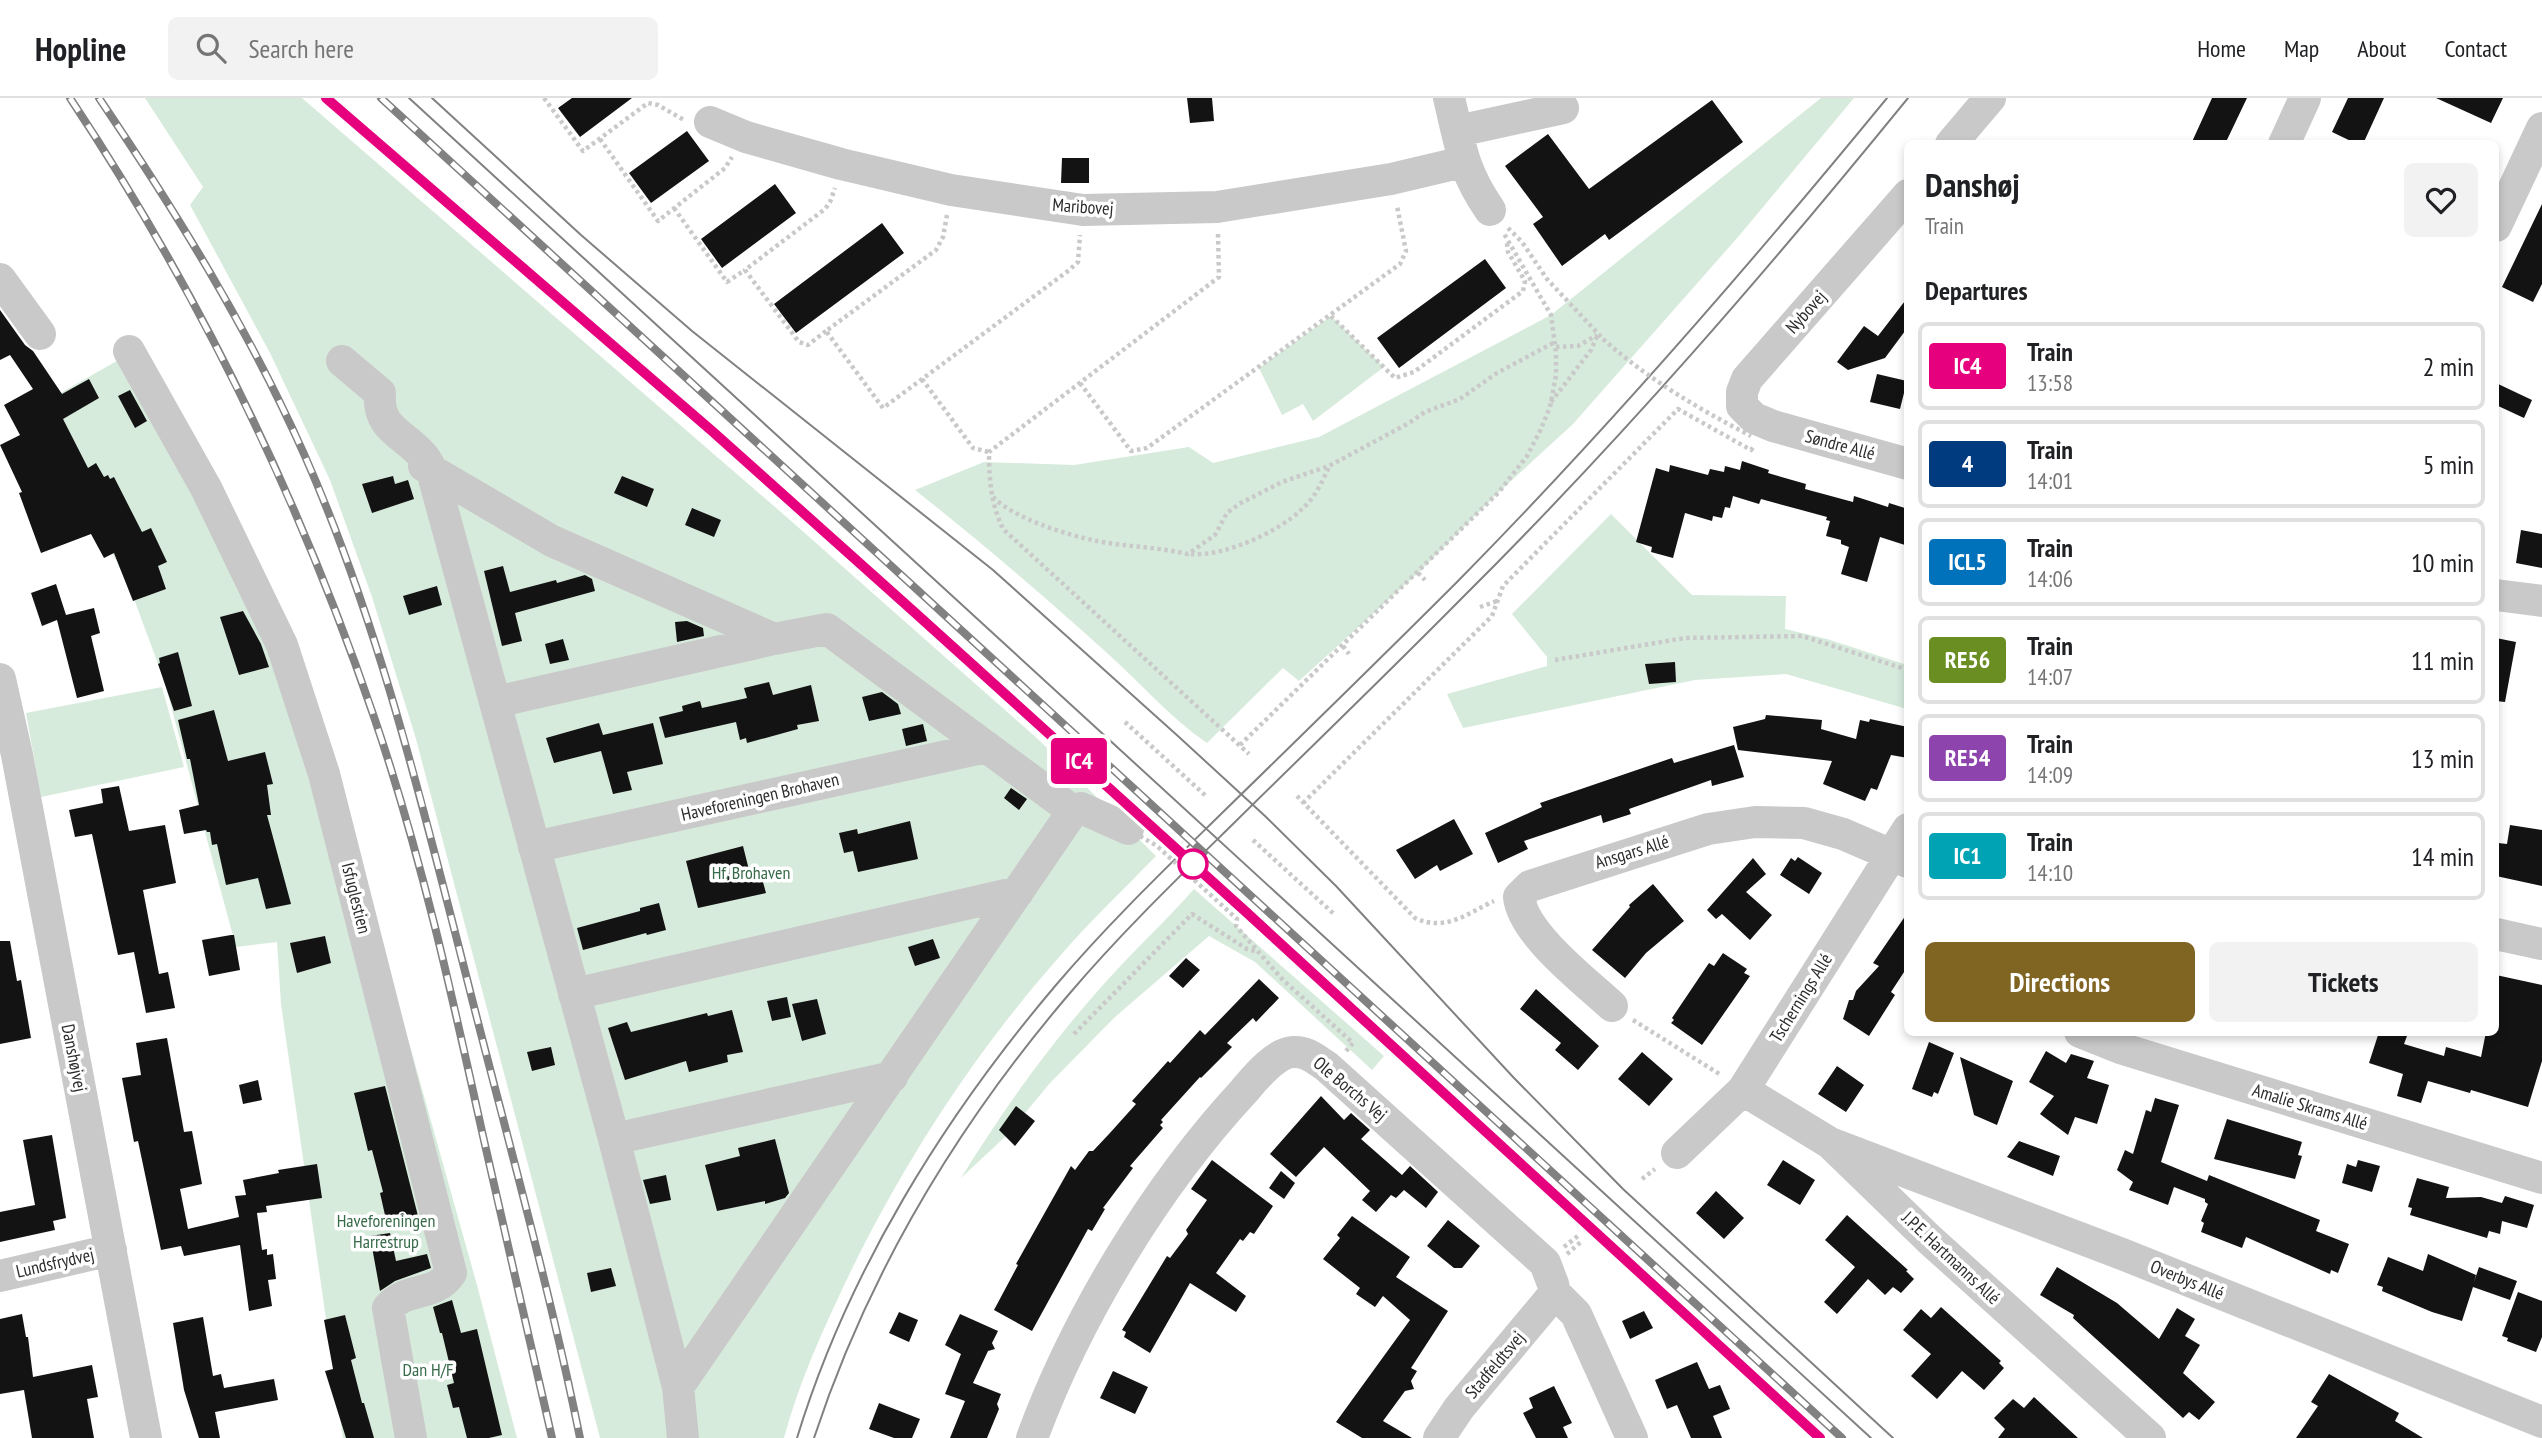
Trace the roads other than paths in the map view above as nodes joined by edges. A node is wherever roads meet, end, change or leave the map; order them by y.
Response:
1 (1449, 98) edge
2 (1990, 98) edge
3 (2305, 98) edge
4 (1563, 108) dead end
5 (710, 122) road end
6 (2542, 128) edge
7 (1954, 140) edge
8 (2286, 140) edge
9 (1460, 147) junction
10 (1904, 200) edge
11 (2499, 220) edge
12 (1497, 222) road end
13 (0, 279) edge
14 (40, 334) dead end
15 (129, 351) dead end
16 (342, 361) dead end
17 (1762, 431) joint
18 (1904, 463) edge
19 (423, 466) junction
20 (2499, 595) edge
21 (2542, 601) edge
22 (774, 639) junction
23 (0, 679) edge
24 (495, 702) junction
25 (987, 747) junction
26 (8, 757) edge
27 (1073, 811) junction
28 (1128, 829) road end
29 (534, 847) junction
30 (1902, 848) edge
31 (1018, 892) junction
32 (2499, 935) edge
33 (2542, 944) edge
34 (574, 994) junction
35 (1612, 1006) road end
36 (2090, 1036) edge
37 (891, 1077) junction
38 (1743, 1090) junction
39 (614, 1139) junction
40 (1830, 1143) junction
41 (1677, 1153) dead end
42 (2542, 1178) edge
43 (111, 1250) junction
44 (0, 1276) edge
45 (1555, 1293) junction
46 (678, 1387) junction
47 (2542, 1422) edge
48 (146, 1438) edge
49 (411, 1438) edge
50 (683, 1438) edge
51 (1032, 1438) edge
52 (1439, 1438) edge
53 (1632, 1438) edge
54 (2150, 1438) edge

1 - 9 street
2 - 7 street
3 - 8 street
4 - 9 street, Maribovej
5 - 9 street, Maribovej
6 - 11 street
9 - 12 street
10 - 17 street, Nybovej
13 - 14 street
15 - 49 street, Isfuglestien
16 - 19 street
17 - 18 street, Søndre Allé
19 - 22 street
19 - 24 street
20 - 21 street
22 - 24 street
22 - 25 street
23 - 26 street, Danshøjvej
24 - 29 street
25 - 27 street
25 - 29 street, Haveforeningen Brohaven
26 - 43 street, Danshøjvej
27 - 28 street
27 - 31 street
29 - 34 street
30 - 35 street, Ansgars Allé
30 - 38 street, Tschernings Allé
31 - 34 street
31 - 37 street
32 - 33 street
34 - 39 street
36 - 42 street, Amalie Skrams Allé
37 - 39 street
37 - 46 street
38 - 40 street, J.P.E. Hartmanns Allé
38 - 41 street, Tschernings Allé
39 - 46 street
40 - 47 street, Overbys Allé
40 - 54 street, J.P.E. Hartmanns Allé
43 - 44 street, Lundsfrydvej
43 - 48 street, Danshøjvej
45 - 51 street, Ole Borchs Vej
45 - 52 street, Stadfeldtsvej
45 - 53 street, Ole Borchs Vej
46 - 50 street

